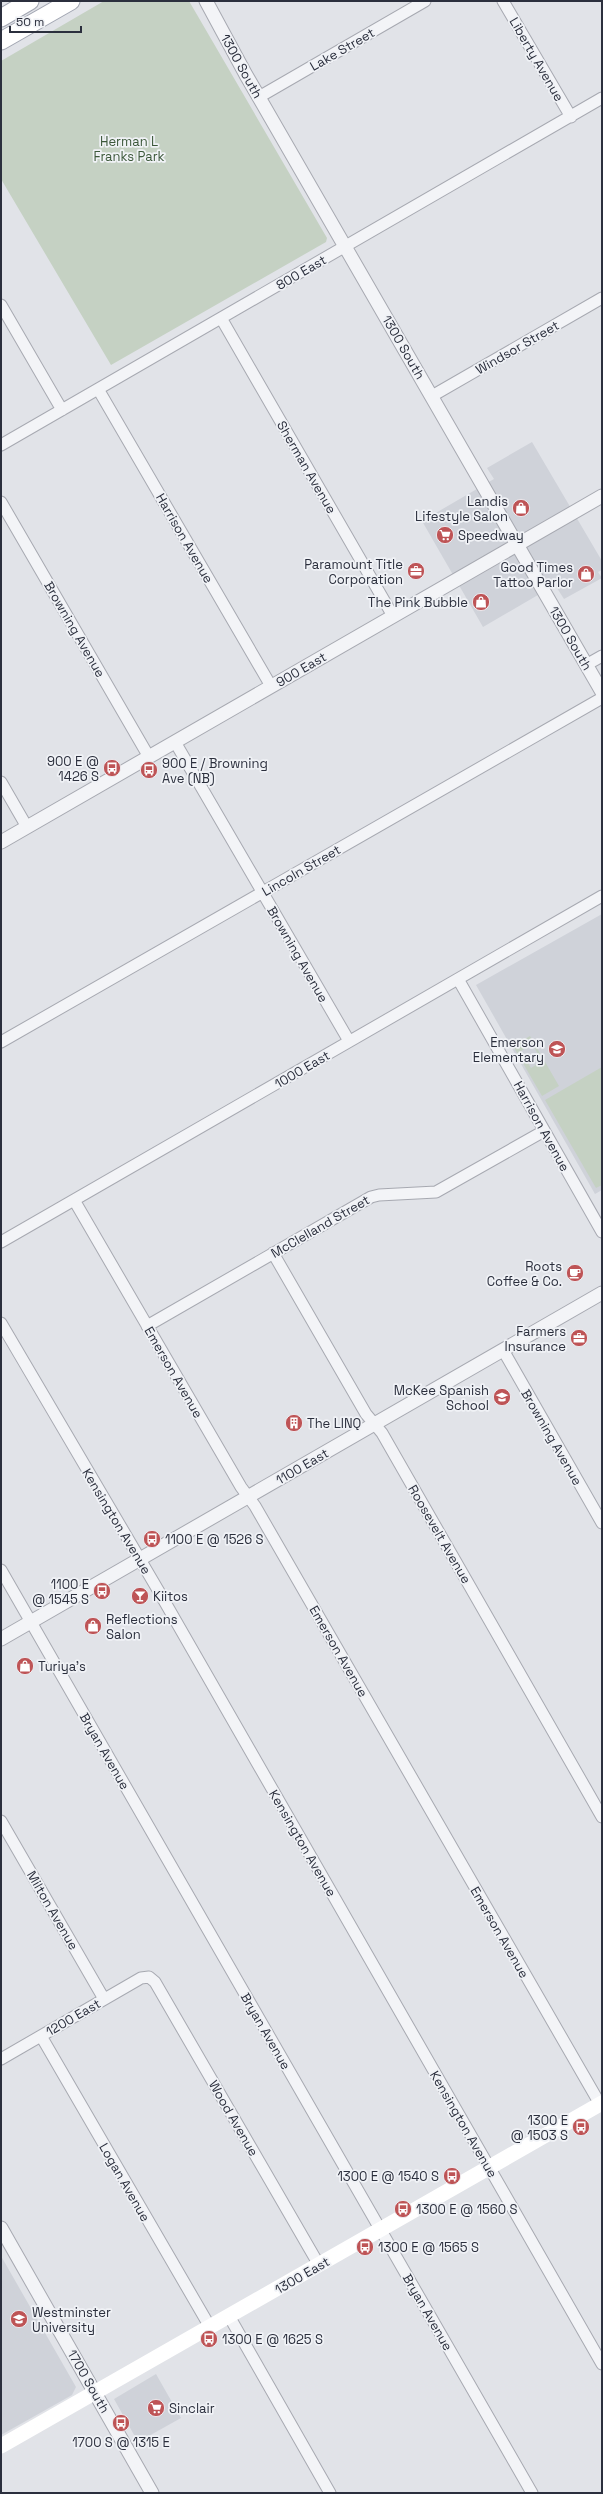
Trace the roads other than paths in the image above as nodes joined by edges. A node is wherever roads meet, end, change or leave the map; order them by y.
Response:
1 (30, 1) edge
2 (71, 1) edge
3 (206, 1) edge
4 (425, 1) edge
5 (503, 1) edge
6 (1, 18) edge
7 (1, 41) edge
8 (259, 97) junction
9 (602, 98) edge
10 (571, 116) junction
11 (345, 246) junction
12 (602, 298) edge
13 (1, 306) edge
14 (221, 318) junction
15 (98, 389) junction
16 (432, 396) junction
17 (62, 410) junction
18 (1, 445) edge
19 (602, 496) edge
20 (1, 502) edge
21 (517, 545) junction
22 (393, 616) junction
23 (602, 656) edge
24 (586, 665) junction
25 (271, 686) junction
26 (602, 692) edge
27 (602, 698) edge
28 (175, 742) junction
29 (149, 757) junction
30 (1, 782) edge
31 (27, 827) junction
32 (1, 842) edge
33 (262, 892) junction
34 (602, 896) edge
35 (458, 979) junction
36 (1, 1042) edge
37 (349, 1042) junction
38 (544, 1131) junction
39 (74, 1200) junction
40 (602, 1232) edge
41 (1, 1242) edge
42 (273, 1254) junction
43 (602, 1293) edge
44 (1, 1323) edge
45 (147, 1326) junction
46 (503, 1350) junction
47 (374, 1424) junction
48 (248, 1497) junction
49 (602, 1523) edge
50 (139, 1559) junction
51 (1, 1570) edge
52 (31, 1622) junction
53 (1, 1639) edge
54 (602, 1817) edge
55 (1, 1821) edge
56 (146, 1977) joint
57 (104, 1999) junction
58 (41, 2036) junction
59 (1, 2059) edge
60 (601, 2104) edge
61 (489, 2167) junction
62 (1, 2228) edge
63 (380, 2230) junction
64 (319, 2265) junction
65 (229, 2316) junction
66 (210, 2327) junction
67 (602, 2364) edge
68 (95, 2392) junction
69 (1, 2446) edge
70 (152, 2493) edge
71 (330, 2493) edge
72 (532, 2493) edge

1 - 6 main road
2 - 7 main road
3 - 8 street, 1300 South
4 - 8 street, Lake Street
5 - 10 street, Liberty Avenue
8 - 11 street, 1300 South
9 - 10 street, 800 East
10 - 11 street, 800 East
11 - 14 street, 800 East
11 - 16 street, 1300 South
12 - 16 street, Windsor Street
13 - 17 street
14 - 15 street, 800 East
14 - 22 street, Sherman Avenue
15 - 17 street, 800 East
15 - 25 street, Harrison Avenue
16 - 21 street, 1300 South
17 - 18 street, 800 East
19 - 21 street, 900 East
20 - 29 street, Browning Avenue
21 - 22 street, 900 East
21 - 24 street, 1300 South
22 - 25 street, 900 East
23 - 24 street
24 - 26 street, 1300 South
25 - 28 street, 900 East
27 - 33 street, Lincoln Street
28 - 29 street, 900 East
28 - 33 street, Browning Avenue
29 - 31 street, 900 East
30 - 31 street
31 - 32 street, 900 East
33 - 36 street, Lincoln Street
33 - 37 street, Browning Avenue
34 - 35 street, 1000 East
35 - 37 street, 1000 East
35 - 38 street, Harrison Avenue
37 - 39 street, 1000 East
38 - 40 street, Harrison Avenue
38 - 42 street, McClelland Street
39 - 41 street, 1000 East
39 - 45 street, Emerson Avenue
42 - 45 street, McClelland Street
42 - 47 street, Roosevelt Avenue
43 - 46 street, 1100 East
44 - 50 street, Kensington Avenue
45 - 48 street, Emerson Avenue
46 - 47 street, 1100 East
46 - 49 street, Browning Avenue
47 - 48 street, 1100 East
47 - 54 street, Roosevelt Avenue
48 - 50 street, 1100 East
48 - 60 street, Emerson Avenue
50 - 52 street, 1100 East
50 - 61 street, Kensington Avenue
51 - 52 street, Bryan Avenue
52 - 53 street, 1100 East
52 - 63 street, Bryan Avenue
55 - 57 street, Milton Avenue
56 - 57 street, 1200 East
56 - 64 street, Wood Avenue
57 - 58 street, 1200 East
58 - 59 street, 1200 East
58 - 66 street, Logan Avenue
60 - 61 main road, 1300 East
61 - 63 main road, 1300 East
61 - 67 street, Kensington Avenue
62 - 68 street, 1700 South
63 - 64 main road, 1300 East
63 - 72 street, Bryan Avenue
64 - 65 main road, 1300 East
65 - 66 main road, 1300 East
65 - 71 street
66 - 68 main road, 1300 East
68 - 69 main road, 1300 East
68 - 70 street, 1700 South

